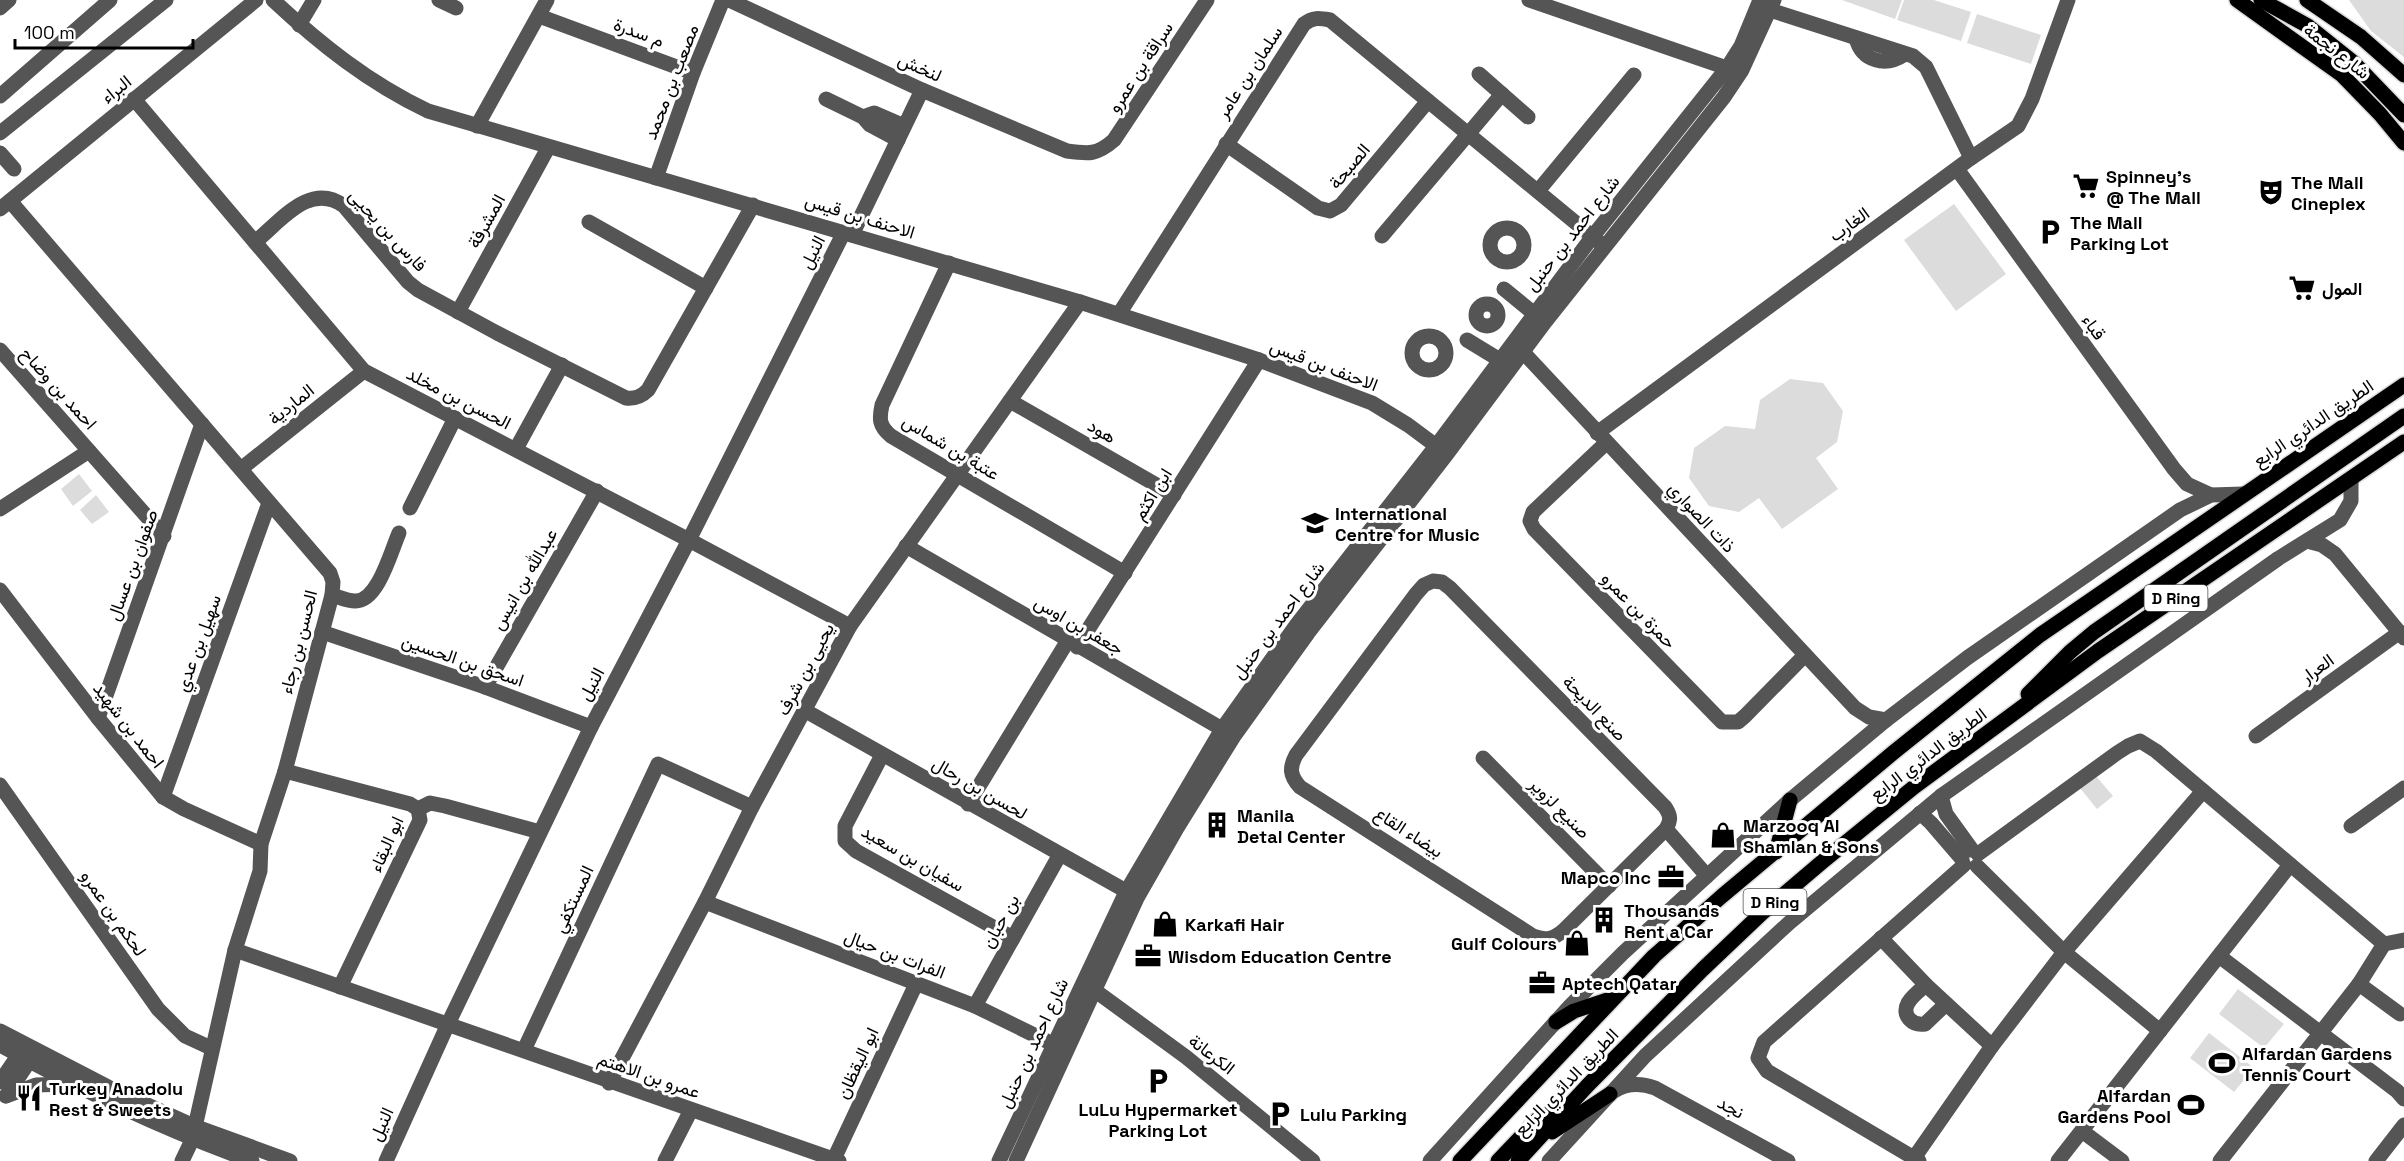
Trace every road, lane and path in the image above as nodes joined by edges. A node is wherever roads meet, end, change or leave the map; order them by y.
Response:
1 (9, 0) edge
2 (110, 0) edge
3 (166, 0) edge
4 (256, 0) edge
5 (273, 0) edge
6 (314, 0) edge
7 (439, 0) edge
8 (547, 0) edge
9 (723, 0) edge
10 (729, 0) edge
11 (1207, 0) edge
12 (1529, 0) edge
13 (2236, 0) edge
14 (2261, 0) edge
15 (2307, 0) edge
16 (2066, 1) edge
17 (1768, 4) edge
18 (0, 8) edge
19 (456, 8) dead end
20 (539, 16) junction
21 (299, 25) junction
22 (1734, 69) junction
23 (693, 73) junction
24 (1479, 74) dead end
25 (1634, 75) dead end
26 (2404, 75) edge
27 (922, 90) junction
28 (1502, 94) junction
29 (0, 96) edge
30 (134, 99) junction
31 (826, 99) dead end
32 (1428, 101) junction
33 (2404, 115) edge
34 (1528, 117) dead end
35 (477, 126) junction
36 (0, 133) edge
37 (901, 133) junction
38 (1467, 134) junction
39 (2404, 143) edge
40 (1226, 144) junction
41 (548, 148) junction
42 (1100, 152) joint
43 (0, 153) edge
44 (1971, 158) junction
45 (14, 169) dead end
46 (1957, 169) junction
47 (656, 178) junction
48 (1538, 191) junction
49 (5, 205) edge
50 (753, 205) junction
51 (589, 222) dead end
52 (848, 233) junction
53 (1382, 236) dead end
54 (1598, 241) junction
55 (255, 242) junction
56 (1508, 262) dead end
57 (949, 263) junction
58 (706, 288) junction
59 (1504, 289) junction
60 (1080, 302) junction
61 (458, 312) junction
62 (1119, 314) junction
63 (1540, 318) junction
64 (1467, 340) junction
65 (1446, 350) dead end
66 (1523, 352) junction
67 (2, 355) edge
68 (1259, 360) junction
69 (1505, 363) junction
70 (562, 365) junction
71 (364, 370) junction
72 (2404, 385) edge
73 (1010, 401) junction
74 (2404, 416) edge
75 (455, 418) junction
76 (202, 424) junction
77 (1602, 438) junction
78 (2404, 442) edge
79 (516, 449) junction
80 (1441, 450) junction
81 (89, 452) junction
82 (242, 468) junction
83 (958, 474) junction
84 (2351, 479) junction
85 (597, 491) junction
86 (2243, 494) junction
87 (1174, 495) junction
88 (2211, 495) junction
89 (269, 502) junction
90 (410, 508) dead end
91 (0, 510) edge
92 (2333, 524) junction
93 (399, 533) dead end
94 (164, 536) junction
95 (689, 540) junction
96 (2307, 541) junction
97 (906, 546) junction
98 (2335, 554) junction
99 (1125, 573) junction
100 (1434, 581) joint
101 (0, 590) edge
102 (332, 595) junction
103 (850, 626) junction
104 (322, 632) junction
105 (2402, 635) edge
106 (1072, 644) junction
107 (1805, 655) junction
108 (485, 687) junction
109 (1855, 708) junction
110 (804, 710) junction
111 (98, 718) junction
112 (1886, 720) junction
113 (2004, 721) junction
114 (591, 727) junction
115 (1228, 733) junction
116 (2256, 736) dead end
117 (1862, 740) junction
118 (882, 755) junction
119 (1483, 758) dead end
120 (285, 771) junction
121 (0, 786) edge
122 (2404, 788) edge
123 (2204, 791) junction
124 (1941, 796) junction
125 (163, 797) junction
126 (1790, 800) junction
127 (968, 804) junction
128 (752, 807) junction
129 (418, 809) junction
130 (1920, 813) junction
131 (2351, 826) dead end
132 (1666, 830) junction
133 (540, 832) junction
134 (261, 844) junction
135 (1776, 852) junction
136 (1059, 856) junction
137 (1971, 859) junction
138 (2290, 865) junction
139 (1707, 876) junction
140 (1609, 886) junction
141 (1132, 895) junction
142 (705, 902) junction
143 (1013, 938) junction
144 (1881, 938) junction
145 (2404, 940) edge
146 (2384, 944) junction
147 (235, 950) junction
148 (2064, 952) junction
149 (2219, 956) junction
150 (916, 984) junction
151 (2359, 984) junction
152 (1926, 985) junction
153 (1089, 986) junction
154 (340, 987) junction
155 (1613, 998) junction
156 (1946, 1004) junction
157 (975, 1006) junction
158 (2400, 1014) dead end
159 (1556, 1022) junction
160 (448, 1024) junction
161 (0, 1031) edge
162 (2160, 1031) junction
163 (2320, 1033) junction
164 (0, 1045) edge
165 (1992, 1046) junction
166 (211, 1048) junction
167 (1061, 1048) junction
168 (524, 1050) junction
169 (28, 1053) junction
170 (1645, 1056) junction
171 (609, 1083) junction
172 (71, 1084) junction
173 (1042, 1088) junction
174 (1655, 1088) junction
175 (2, 1094) edge
176 (1610, 1094) junction
177 (2404, 1099) edge
178 (1567, 1107) junction
179 (691, 1110) junction
180 (2404, 1125) edge
181 (2082, 1131) junction
182 (193, 1133) junction
183 (1530, 1147) junction
184 (1916, 1159) edge
185 (836, 1160) edge
186 (182, 1161) edge
187 (252, 1161) edge
188 (290, 1161) edge
189 (386, 1161) edge
190 (665, 1161) edge
191 (999, 1161) edge
192 (1016, 1161) edge
193 (1313, 1161) edge
194 (1430, 1161) edge
195 (1460, 1161) edge
196 (1498, 1161) edge
197 (1518, 1161) edge
198 (1549, 1161) edge
199 (1788, 1161) edge
200 (2058, 1161) edge
201 (2122, 1161) edge
202 (2220, 1161) edge
203 (2376, 1161) edge

1 - 18 street
2 - 29 street
3 - 36 street
4 - 30 street, البراء
5 - 21 street, الاحنف بن قيس
6 - 21 street
7 - 19 street
8 - 20 street
9 - 23 street, مصعب بن محمد
10 - 27 street, لنخش
11 - 42 street, سراقة بن عمرو
12 - 22 street
13 - 39 main road, شارع نجمة
14 - 33 main road
15 - 26 main road, شارع نجمة
16 - 44 street, الغارب
17 - 22 street, شارع احمد بن حنبل
17 - 44 street
20 - 23 street, م سدرة
20 - 35 street
21 - 35 street, الاحنف بن قيس
22 - 54 street, شارع احمد بن حنبل
23 - 47 street, مصعب بن محمد
24 - 28 street
25 - 48 street
27 - 37 street, النيل
27 - 42 street, لنخش
28 - 34 street
28 - 38 street
30 - 49 street, البراء
30 - 55 street, الحسن بن مخلد
31 - 37 street
32 - 38 street, سلمان بن عامر
32 - 40 street, الصبحة
32 - 40 street, سلمان بن عامر
35 - 41 street, الاحنف بن قيس
37 - 52 street, النيل
38 - 48 street, سلمان بن عامر
38 - 53 street
40 - 62 street, سلمان بن عامر
41 - 47 street, الاحنف بن قيس
41 - 61 street, المشرفة
43 - 45 street
44 - 46 street, الغارب
46 - 77 street, الغارب
46 - 88 street, قباء
47 - 50 street, الاحنف بن قيس
48 - 54 street, سلمان بن عامر
49 - 76 street, الحسن بن رجاء
50 - 52 street, الاحنف بن قيس
50 - 58 street, فارس بن يحيى
51 - 58 street
52 - 57 street, الاحنف بن قيس
52 - 95 street, النيل
54 - 63 street, شارع احمد بن حنبل
55 - 61 street, فارس بن يحيى
55 - 71 street, الحسن بن مخلد
56 - 59 street
57 - 60 street, الاحنف بن قيس
57 - 83 street, عتبة بن شماس
58 - 70 street, فارس بن يحيى
59 - 63 street
59 - 64 street
60 - 62 street, الاحنف بن قيس
60 - 73 street, يحيى بن شرف
61 - 70 street, فارس بن يحيى
62 - 68 street, الاحنف بن قيس
63 - 66 street, شارع احمد بن حنبل
63 - 69 street, شارع احمد بن حنبل
64 - 65 street
64 - 69 street
66 - 69 street, شارع احمد بن حنبل
66 - 77 street, ذات الصواري
67 - 81 street, احمد بن وضاح
68 - 80 street, الاحنف بن قيس
68 - 87 street, ابن اكثم
69 - 80 street, شارع احمد بن حنبل
70 - 79 street
71 - 75 street, الحسن بن مخلد
71 - 82 street, الماردية
72 - 86 main road, الطريق الدائري الرابع / D Ring
73 - 83 street, يحيى بن شرف
73 - 87 street, هود
74 - 113 main road
75 - 79 street, الحسن بن مخلد
75 - 90 street
76 - 82 street, الحسن بن رجاء
76 - 94 street, صفوان بن عسال
77 - 107 street, ذات الصواري
77 - 107 street, حمزة بن عمرو
78 - 84 main road, الطريق الدائري الرابع / D Ring
79 - 85 street, الحسن بن مخلد
80 - 115 street, شارع احمد بن حنبل
81 - 91 street, احمد بن وضاح
81 - 94 street, احمد بن وضاح
82 - 89 street, الحسن بن رجاء
83 - 97 street, يحيى بن شرف
83 - 99 street, عتبة بن شماس
84 - 92 street
84 - 113 main road, الطريق الدائري الرابع / D Ring
85 - 95 street, الحسن بن مخلد
85 - 108 street, عبدالله بن انيس
86 - 88 street
86 - 135 main road, الطريق الدائري الرابع / D Ring
87 - 99 street, ابن اكثم
88 - 112 street
89 - 102 street, الحسن بن رجاء
89 - 125 street, سهيل بن عدي
92 - 96 street
92 - 98 street
93 - 102 street
94 - 111 street, صفوان بن عسال
95 - 103 street, الحسن بن مخلد
95 - 114 street, النيل
96 - 98 street
96 - 124 street
97 - 103 street, يحيى بن شرف
97 - 106 street, جعفر بن اوس
98 - 105 street
99 - 106 street, ابن اكثم
100 - 132 street, صنع الديحة
100 - 140 street, بيضاء القاع
101 - 111 street, احمد بن شهيد
102 - 104 street, الحسن بن رجاء
103 - 110 street, يحيى بن شرف
104 - 108 street, اسحق بن الحسين
104 - 120 street, الحسن بن رجاء
105 - 116 street, العرار
106 - 115 street, جعفر بن اوس
106 - 127 street, ابن اكثم
107 - 109 street, ذات الصواري
108 - 114 street, اسحق بن الحسين
109 - 112 street, ذات الصواري
109 - 117 street, ذات الصواري
110 - 118 street, لحسن بن رحال
110 - 128 street, يحيى بن شرف
111 - 125 street, احمد بن شهيد
112 - 117 street
113 - 178 main road, الطريق الدائري الرابع / D Ring
114 - 133 street, النيل
115 - 141 street, شارع احمد بن حنبل
117 - 126 street
118 - 127 street, لحسن بن رحال
118 - 143 street, سفيان بن سعيد
119 - 140 street, صنيع لزوير
120 - 129 street, ابو البقاء
120 - 134 street, الحسن بن رجاء
121 - 166 street, لحكم بن عمرو
122 - 131 street
123 - 137 street
123 - 138 street
123 - 148 street
124 - 130 street
124 - 137 street
125 - 134 street, احمد بن شهيد
126 - 135 main road
126 - 139 street
127 - 136 street, لحسن بن رحال
128 - 142 street, يحيى بن شرف
128 - 168 street, المستكفي
129 - 133 street
129 - 154 street, ابو البقاء
130 - 137 street
130 - 170 street
132 - 139 street
132 - 140 street, بيضاء القاع
133 - 160 street, النيل
134 - 147 street, الحسن بن رجاء
135 - 155 main road, الطريق الدائري الرابع / D Ring
136 - 141 street, لحسن بن رحال
136 - 143 street, بن حبان
137 - 144 street
137 - 148 street
138 - 146 street
138 - 149 street
139 - 159 street
141 - 153 street, شارع احمد بن حنبل
142 - 150 street, الفرات بن حيال
142 - 171 street, يحيى بن شرف
143 - 157 street, بن حبان
144 - 152 street
144 - 184 street
145 - 146 street
146 - 151 street
147 - 154 street
147 - 166 street, الحسن بن رجاء
148 - 162 street
148 - 165 street
149 - 162 street
149 - 163 street
150 - 157 street, الفرات بن حيال
150 - 185 street, ابو اليقظان
151 - 158 street
151 - 163 street
152 - 156 street
152 - 156 street
153 - 167 street, شارع احمد بن حنبل
153 - 193 street, الكرعانة
154 - 160 street
155 - 159 main road
155 - 195 main road, الطريق الدائري الرابع / D Ring
156 - 165 street
157 - 167 street, الفرات بن حيال
159 - 194 street
160 - 168 street, عمرو بن الاهتم
160 - 189 street, النيل
161 - 169 street
162 - 181 street
163 - 177 street
163 - 202 street
164 - 169 street
165 - 184 street
166 - 182 street, الحسن بن رجاء
167 - 173 street, شارع احمد بن حنبل
168 - 171 street, عمرو بن الاهتم
169 - 172 street
169 - 175 street
169 - 182 street
170 - 174 street
170 - 176 street
171 - 179 street, عمرو بن الاهتم
172 - 175 street
172 - 182 street
173 - 191 street, شارع احمد بن حنبل
173 - 192 street, شارع احمد بن حنبل
174 - 176 street, نجد
174 - 199 street, نجد
176 - 183 main road
176 - 198 street
178 - 183 main road, الطريق الدائري الرابع / D Ring
178 - 196 main road
179 - 185 street, عمرو بن الاهتم
179 - 190 street
180 - 203 street
181 - 200 street
181 - 201 street
182 - 186 street, الحسن بن رجاء
182 - 187 street
182 - 188 street
183 - 197 main road, الطريق الدائري الرابع / D Ring

